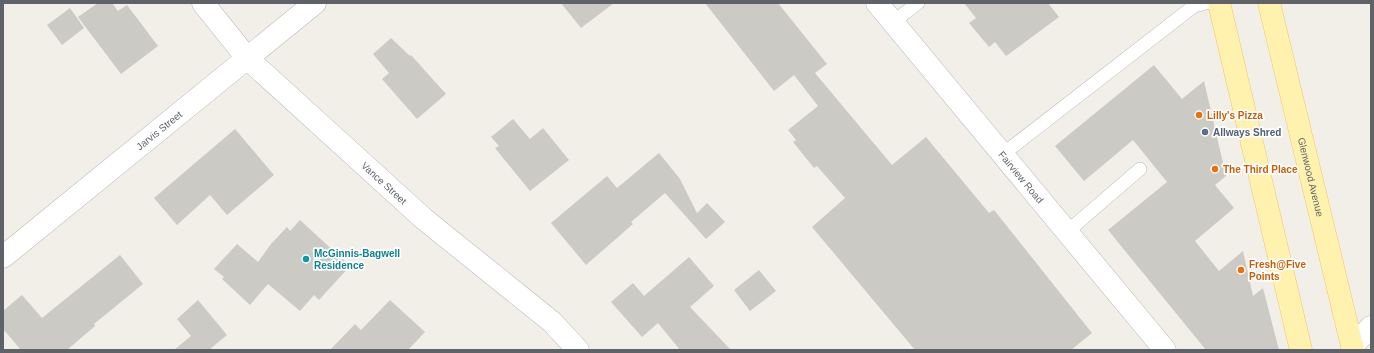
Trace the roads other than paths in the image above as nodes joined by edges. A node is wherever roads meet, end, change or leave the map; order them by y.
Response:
1 (203, 3) edge
2 (315, 3) edge
3 (877, 3) edge
4 (918, 3) edge
5 (1206, 3) edge
6 (1219, 3) edge
7 (1269, 3) edge
8 (893, 22) junction
9 (248, 59) junction
10 (1004, 154) junction
11 (1140, 169) dead end
12 (1068, 231) junction
13 (3, 257) edge
14 (1371, 327) edge
15 (1353, 348) edge
16 (578, 350) edge
17 (1166, 350) edge
18 (1301, 350) edge

1 - 9 street, Vance Street
2 - 9 street, Jarvis Street
3 - 8 street, Fairview Road
4 - 8 lane
5 - 10 lane
6 - 18 main road
7 - 15 main road, Glenwood Avenue
8 - 10 street, Fairview Road
9 - 13 street, Jarvis Street
9 - 16 street, Vance Street
10 - 12 street, Fairview Road
11 - 12 lane
12 - 17 street, Fairview Road
14 - 15 street

